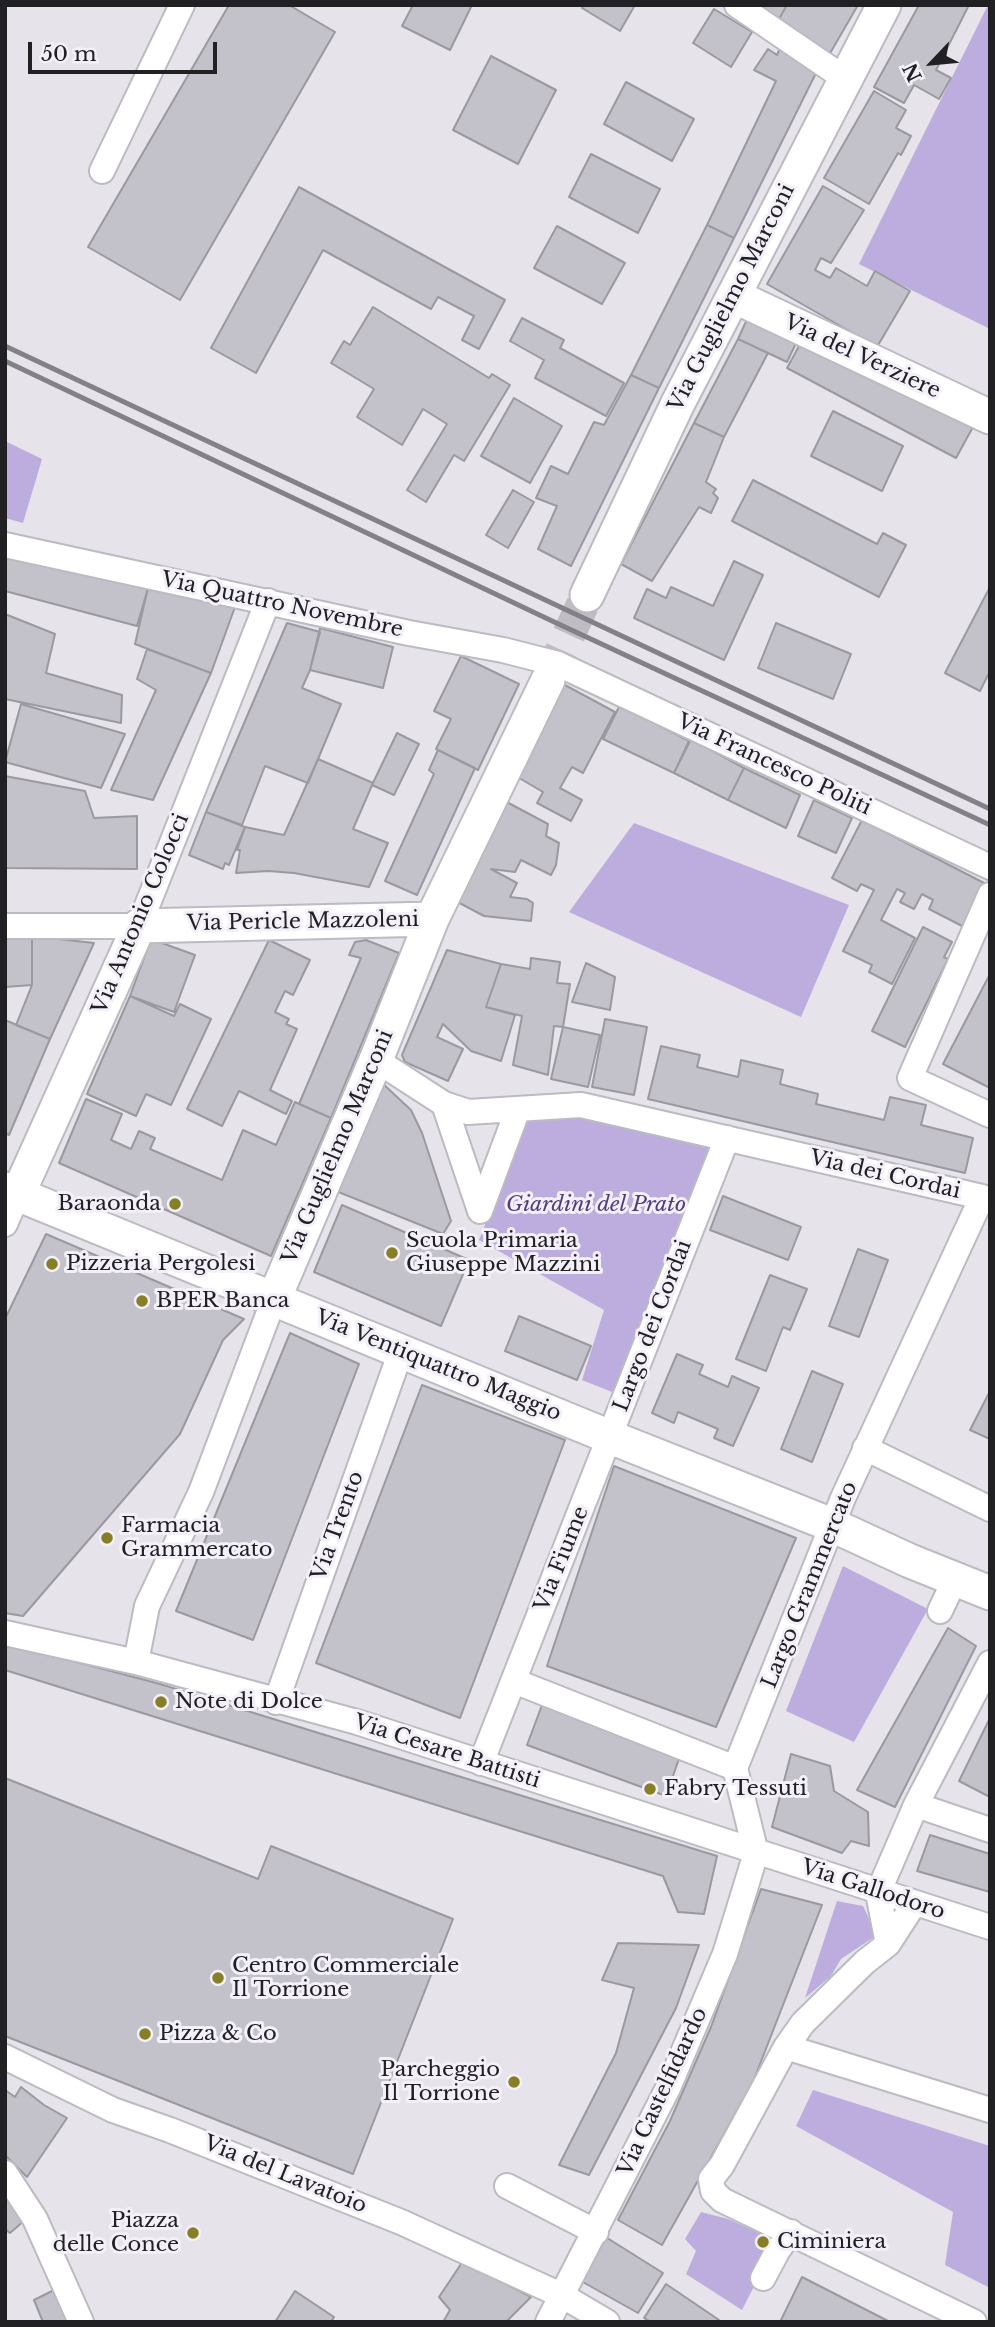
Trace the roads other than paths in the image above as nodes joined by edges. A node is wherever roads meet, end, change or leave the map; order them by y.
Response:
1 (182, 5) edge
2 (737, 5) edge
3 (884, 5) edge
4 (845, 78) junction
5 (102, 171) dead end
6 (734, 296) junction
7 (990, 417) edge
8 (5, 545) edge
9 (587, 595) tunnel mouth
10 (268, 601) junction
11 (553, 672) junction
12 (990, 867) edge
13 (990, 895) edge
14 (432, 919) junction
15 (5, 926) edge
16 (139, 926) junction
17 (376, 1060) junction
18 (444, 1104) junction
19 (518, 1108) junction
20 (990, 1115) edge
21 (727, 1138) junction
22 (9, 1202) edge
23 (274, 1299) junction
24 (401, 1351) junction
25 (610, 1437) junction
26 (865, 1448) junction
27 (990, 1509) edge
28 (832, 1525) junction
29 (955, 1579) junction
30 (990, 1592) edge
31 (940, 1611) dead end
32 (5, 1633) edge
33 (135, 1662) junction
34 (990, 1663) edge
35 (514, 1681) junction
36 (276, 1702) junction
37 (481, 1763) junction
38 (736, 1768) junction
39 (916, 1804) junction
40 (990, 1830) edge
41 (756, 1853) junction
42 (878, 1893) junction
43 (914, 1904) junction
44 (990, 1927) edge
45 (888, 1944) junction
46 (786, 2047) junction
47 (5, 2057) edge
48 (990, 2110) edge
49 (5, 2173) edge
50 (507, 2186) dead end
51 (596, 2232) junction
52 (791, 2232) junction
53 (763, 2278) dead end
54 (564, 2296) junction
55 (81, 2322) edge
56 (548, 2322) edge
57 (607, 2322) edge
58 (974, 2322) edge

1 - 5 street
2 - 4 street
3 - 4 street, Via Guglielmo Marconi
4 - 6 street, Via Guglielmo Marconi
6 - 7 street, Via del Verziere
6 - 9 street, Via Guglielmo Marconi
8 - 10 street, Via Quattro Novembre
10 - 11 street, Via Quattro Novembre
10 - 16 street, Via Antonio Colocci
11 - 12 street, Via Francesco Politi
11 - 14 street, Via Guglielmo Marconi
13 - 20 street
14 - 16 street, Via Pericle Mazzoleni
14 - 17 street, Via Guglielmo Marconi
15 - 16 street, Via Pericle Mazzoleni
16 - 22 street, Via Antonio Colocci
17 - 18 street, Via dei Cordai
17 - 23 street, Via Guglielmo Marconi
18 - 19 street, Via dei Cordai
18 - 19 street
19 - 21 street, Via dei Cordai
21 - 25 street, Largo dei Cordai
21 - 26 street, Via dei Cordai
22 - 23 street, Via Ventiquattro Maggio
23 - 24 street, Via Ventiquattro Maggio
23 - 33 street, Via Guglielmo Marconi
24 - 25 street, Via Ventiquattro Maggio
24 - 36 street, Via Trento
25 - 28 street, Via Ventiquattro Maggio
25 - 35 street, Via Fiume
26 - 27 street
26 - 28 street, Largo Grammercato
28 - 29 street, Via Ventiquattro Maggio
28 - 38 street, Largo Grammercato
29 - 30 street, Via Ventiquattro Maggio
29 - 31 street
32 - 33 street, Via Cesare Battisti
33 - 36 street, Via Cesare Battisti
34 - 39 street
35 - 37 street, Via Fiume
35 - 38 street
36 - 37 street, Via Cesare Battisti
37 - 41 street, Via Cesare Battisti
38 - 41 street
39 - 40 street
39 - 42 street
41 - 42 street, Via Gallodoro
41 - 51 street, Via Castelfidardo
42 - 43 street, Via Gallodoro
42 - 45 street
43 - 44 street, Via Gallodoro
43 - 45 street
45 - 46 street
46 - 48 street
46 - 52 street
47 - 54 street, Via del Lavatoio
49 - 55 street
50 - 51 street
51 - 54 street, Via Castelfidardo
52 - 53 street
52 - 58 street
54 - 56 street, Via Castelfidardo
54 - 57 street, Via del Lavatoio

